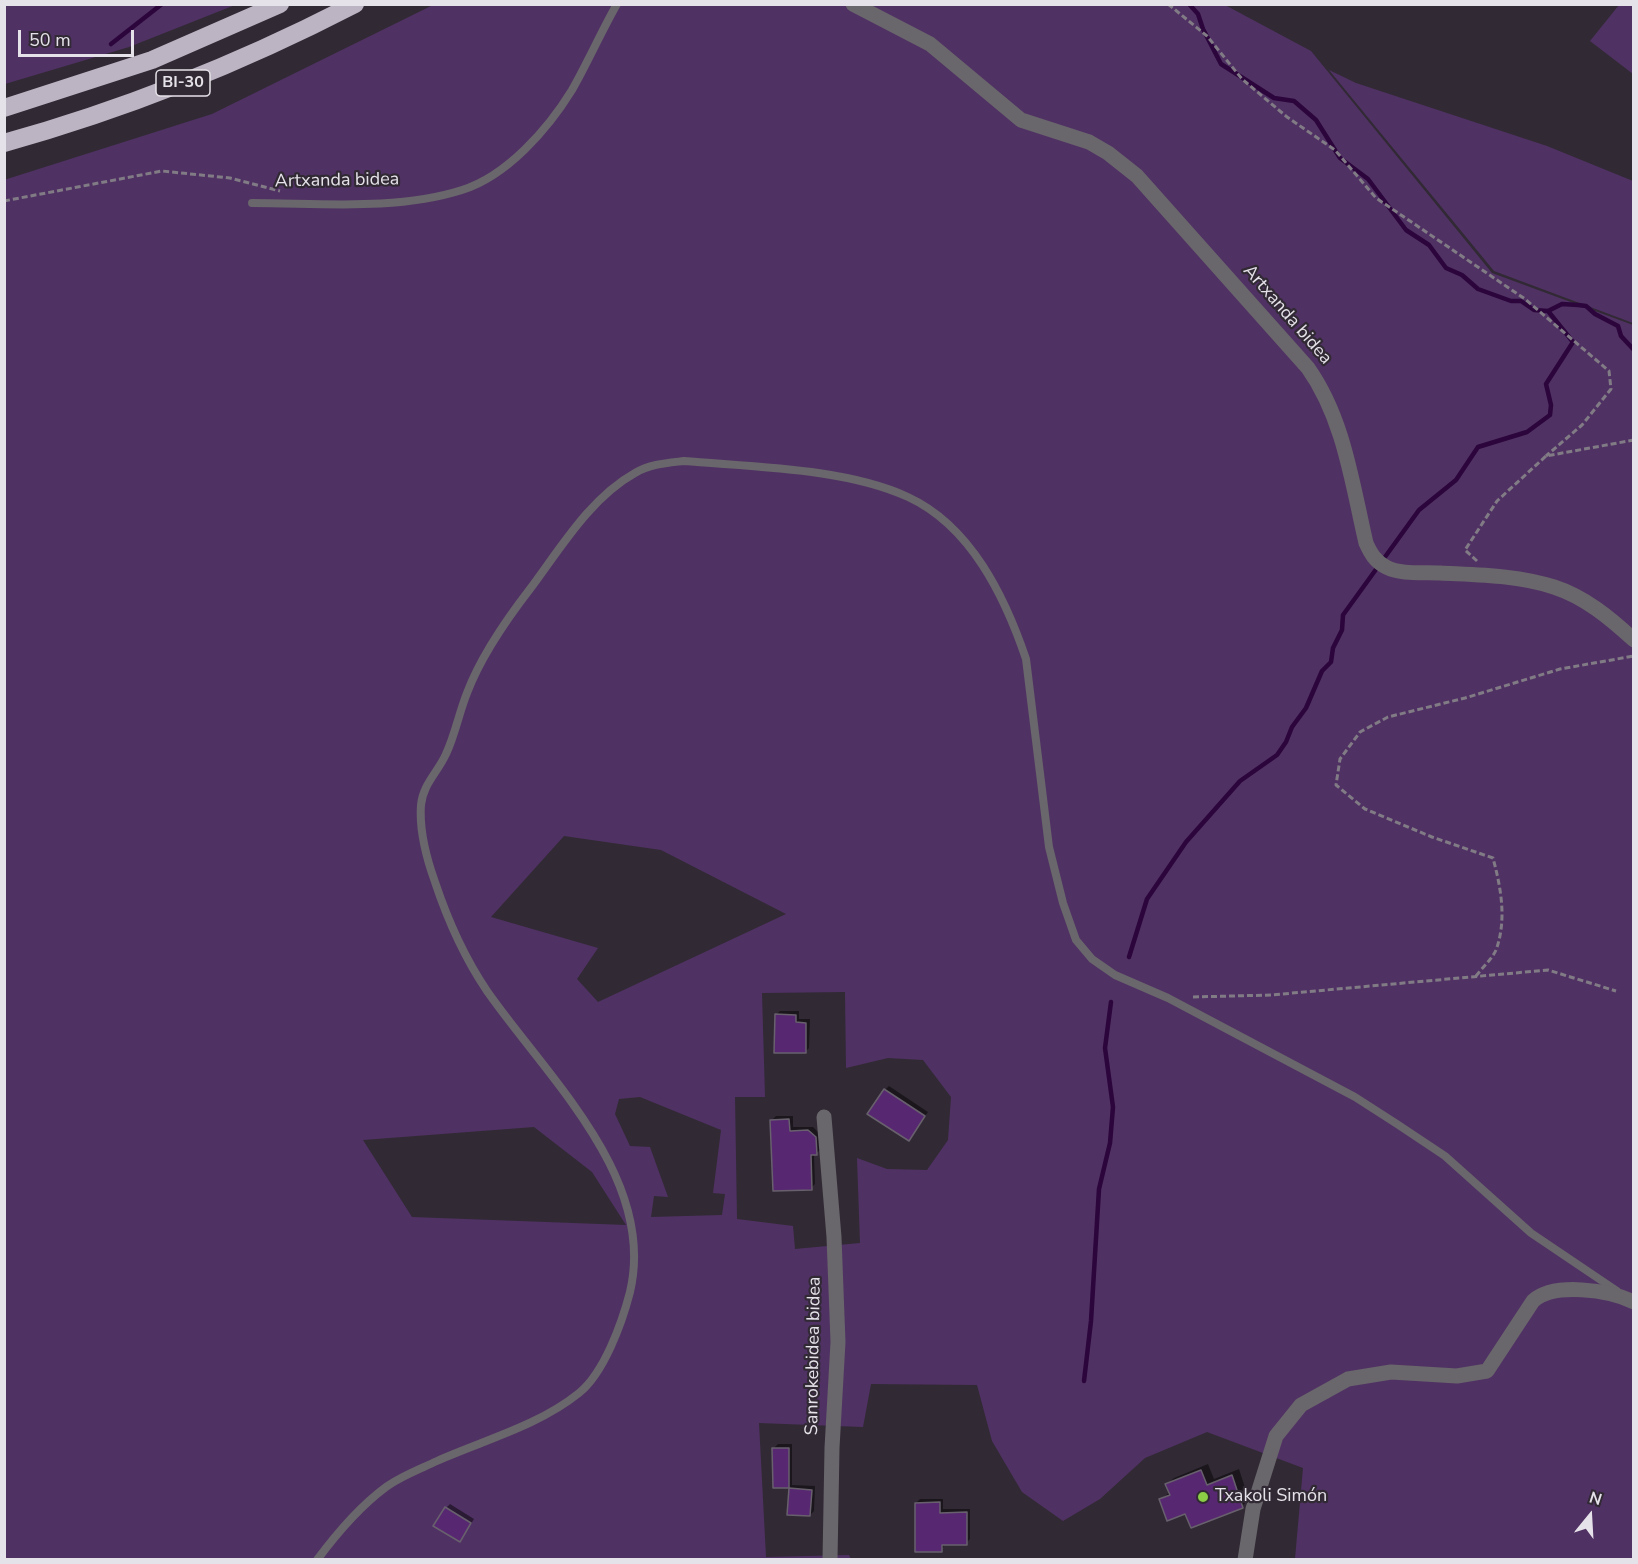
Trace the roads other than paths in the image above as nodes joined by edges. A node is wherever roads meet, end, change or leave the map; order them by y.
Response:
1 (280, 4) edge
2 (355, 4) edge
3 (617, 4) edge
4 (853, 4) edge
5 (4, 108) edge
6 (4, 142) edge
7 (252, 203) dead end
8 (1634, 640) edge
9 (824, 1117) dead end
10 (1632, 1301) edge
11 (317, 1560) edge
12 (830, 1560) edge
13 (1245, 1560) edge

1 - 5 highway, BI-30
2 - 6 highway, BI-30
3 - 7 lane, Artxanda bidea
4 - 8 street, Artxanda bidea
9 - 12 street, Sanrokebidea bidea
10 - 11 lane
10 - 13 street

